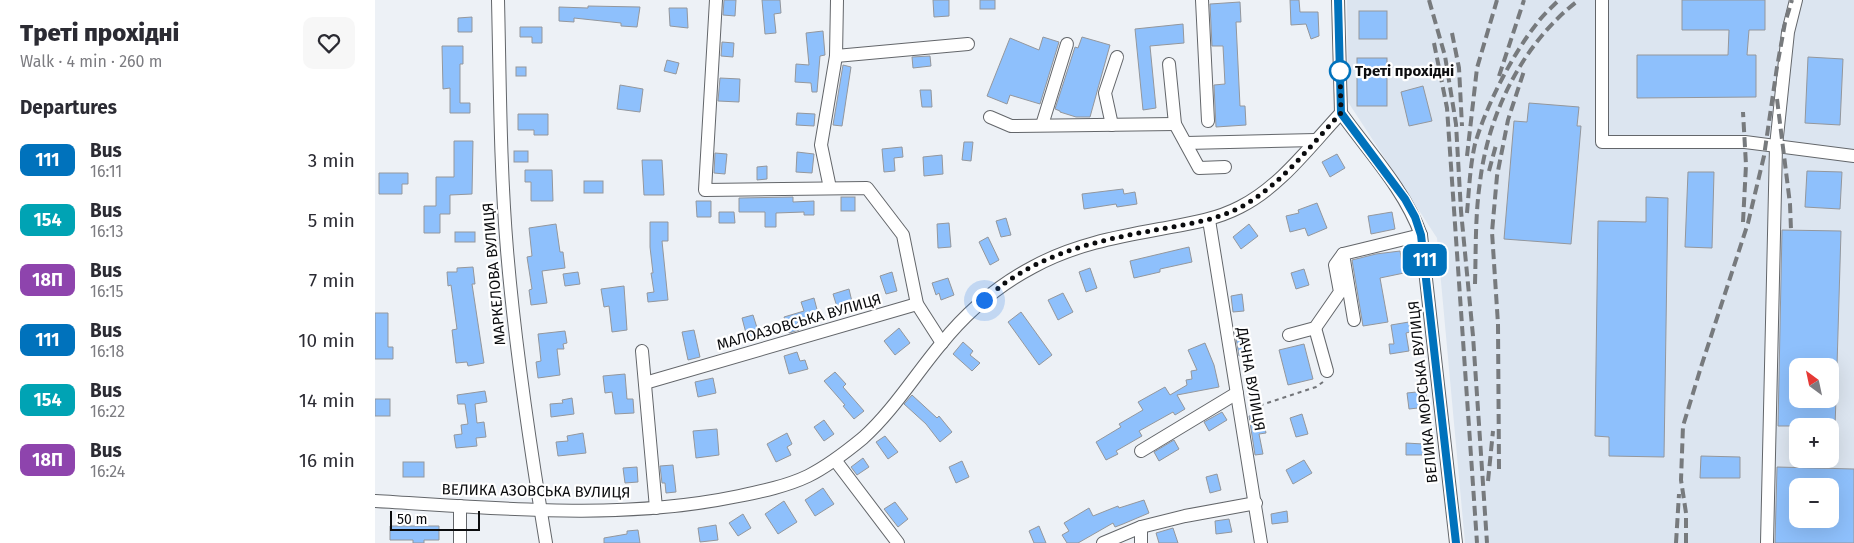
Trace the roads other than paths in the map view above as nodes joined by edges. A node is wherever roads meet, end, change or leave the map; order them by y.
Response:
1 (498, 0) edge
2 (716, 0) edge
3 (837, 0) edge
4 (1202, 0) edge
5 (1338, 0) edge
6 (1602, 0) edge
7 (1795, 0) edge
8 (968, 44) dead end
9 (1067, 44) dead end
10 (836, 56) junction
11 (1117, 57) dead end
12 (1169, 64) dead end
13 (1341, 113) junction
14 (990, 117) dead end
15 (1208, 121) dead end
16 (1113, 124) junction
17 (1175, 124) junction
18 (1042, 126) junction
19 (1316, 140) junction
20 (1186, 143) junction
21 (1776, 146) junction
22 (1854, 156) edge
23 (1225, 167) dead end
24 (830, 188) junction
25 (1209, 220) junction
26 (1421, 235) junction
27 (1343, 254) junction
28 (917, 304) junction
29 (1354, 320) dead end
30 (1315, 328) junction
31 (1289, 335) dead end
32 (942, 343) junction
33 (642, 351) dead end
34 (1327, 371) dead end
35 (645, 383) junction
36 (1237, 393) junction
37 (1141, 451) dead end
38 (835, 460) junction
39 (375, 501) edge
40 (1256, 503) junction
41 (460, 506) junction
42 (656, 508) junction
43 (541, 510) junction
44 (1141, 527) junction
45 (460, 543) edge
46 (546, 543) edge
47 (899, 543) edge
48 (1103, 543) edge
49 (1141, 543) edge
50 (1261, 543) edge
51 (1456, 543) edge
52 (1767, 543) edge

1 - 43 street, МАРКЕЛОВА ВУЛИЦЯ
2 - 24 street
3 - 10 street
4 - 15 street
5 - 13 street
6 - 21 street
7 - 21 street
8 - 10 street
9 - 18 street
10 - 24 street
11 - 16 street
12 - 17 street
13 - 19 street, ВЕЛИКА АЗОВСЬКА ВУЛИЦЯ
13 - 26 street, ВЕЛИКА МОРСЬКА ВУЛИЦЯ
14 - 18 street
16 - 17 street
16 - 18 street
17 - 20 street
19 - 20 street
19 - 25 street, ВЕЛИКА АЗОВСЬКА ВУЛИЦЯ
20 - 23 street
21 - 22 street
21 - 52 street
24 - 28 street
25 - 32 street, ВЕЛИКА АЗОВСЬКА ВУЛИЦЯ
25 - 36 street, ДАЧНА ВУЛИЦЯ
26 - 27 street
26 - 51 street, ВЕЛИКА МОРСЬКА ВУЛИЦЯ
27 - 29 street
27 - 30 street
28 - 32 street
28 - 35 street, МАЛОАЗОВСЬКА ВУЛИЦЯ
30 - 31 street
30 - 34 street
32 - 38 street, ВЕЛИКА АЗОВСЬКА ВУЛИЦЯ
33 - 35 street
35 - 42 street
36 - 37 street
36 - 40 street, ДАЧНА ВУЛИЦЯ
38 - 42 street, ВЕЛИКА АЗОВСЬКА ВУЛИЦЯ
38 - 47 street
39 - 41 street, ВЕЛИКА АЗОВСЬКА ВУЛИЦЯ
40 - 44 street
40 - 50 street, ДАЧНА ВУЛИЦЯ
41 - 43 street, ВЕЛИКА АЗОВСЬКА ВУЛИЦЯ
41 - 45 street
42 - 43 street, ВЕЛИКА АЗОВСЬКА ВУЛИЦЯ
43 - 46 street, МАРКЕЛОВА ВУЛИЦЯ
44 - 48 street
44 - 49 street

